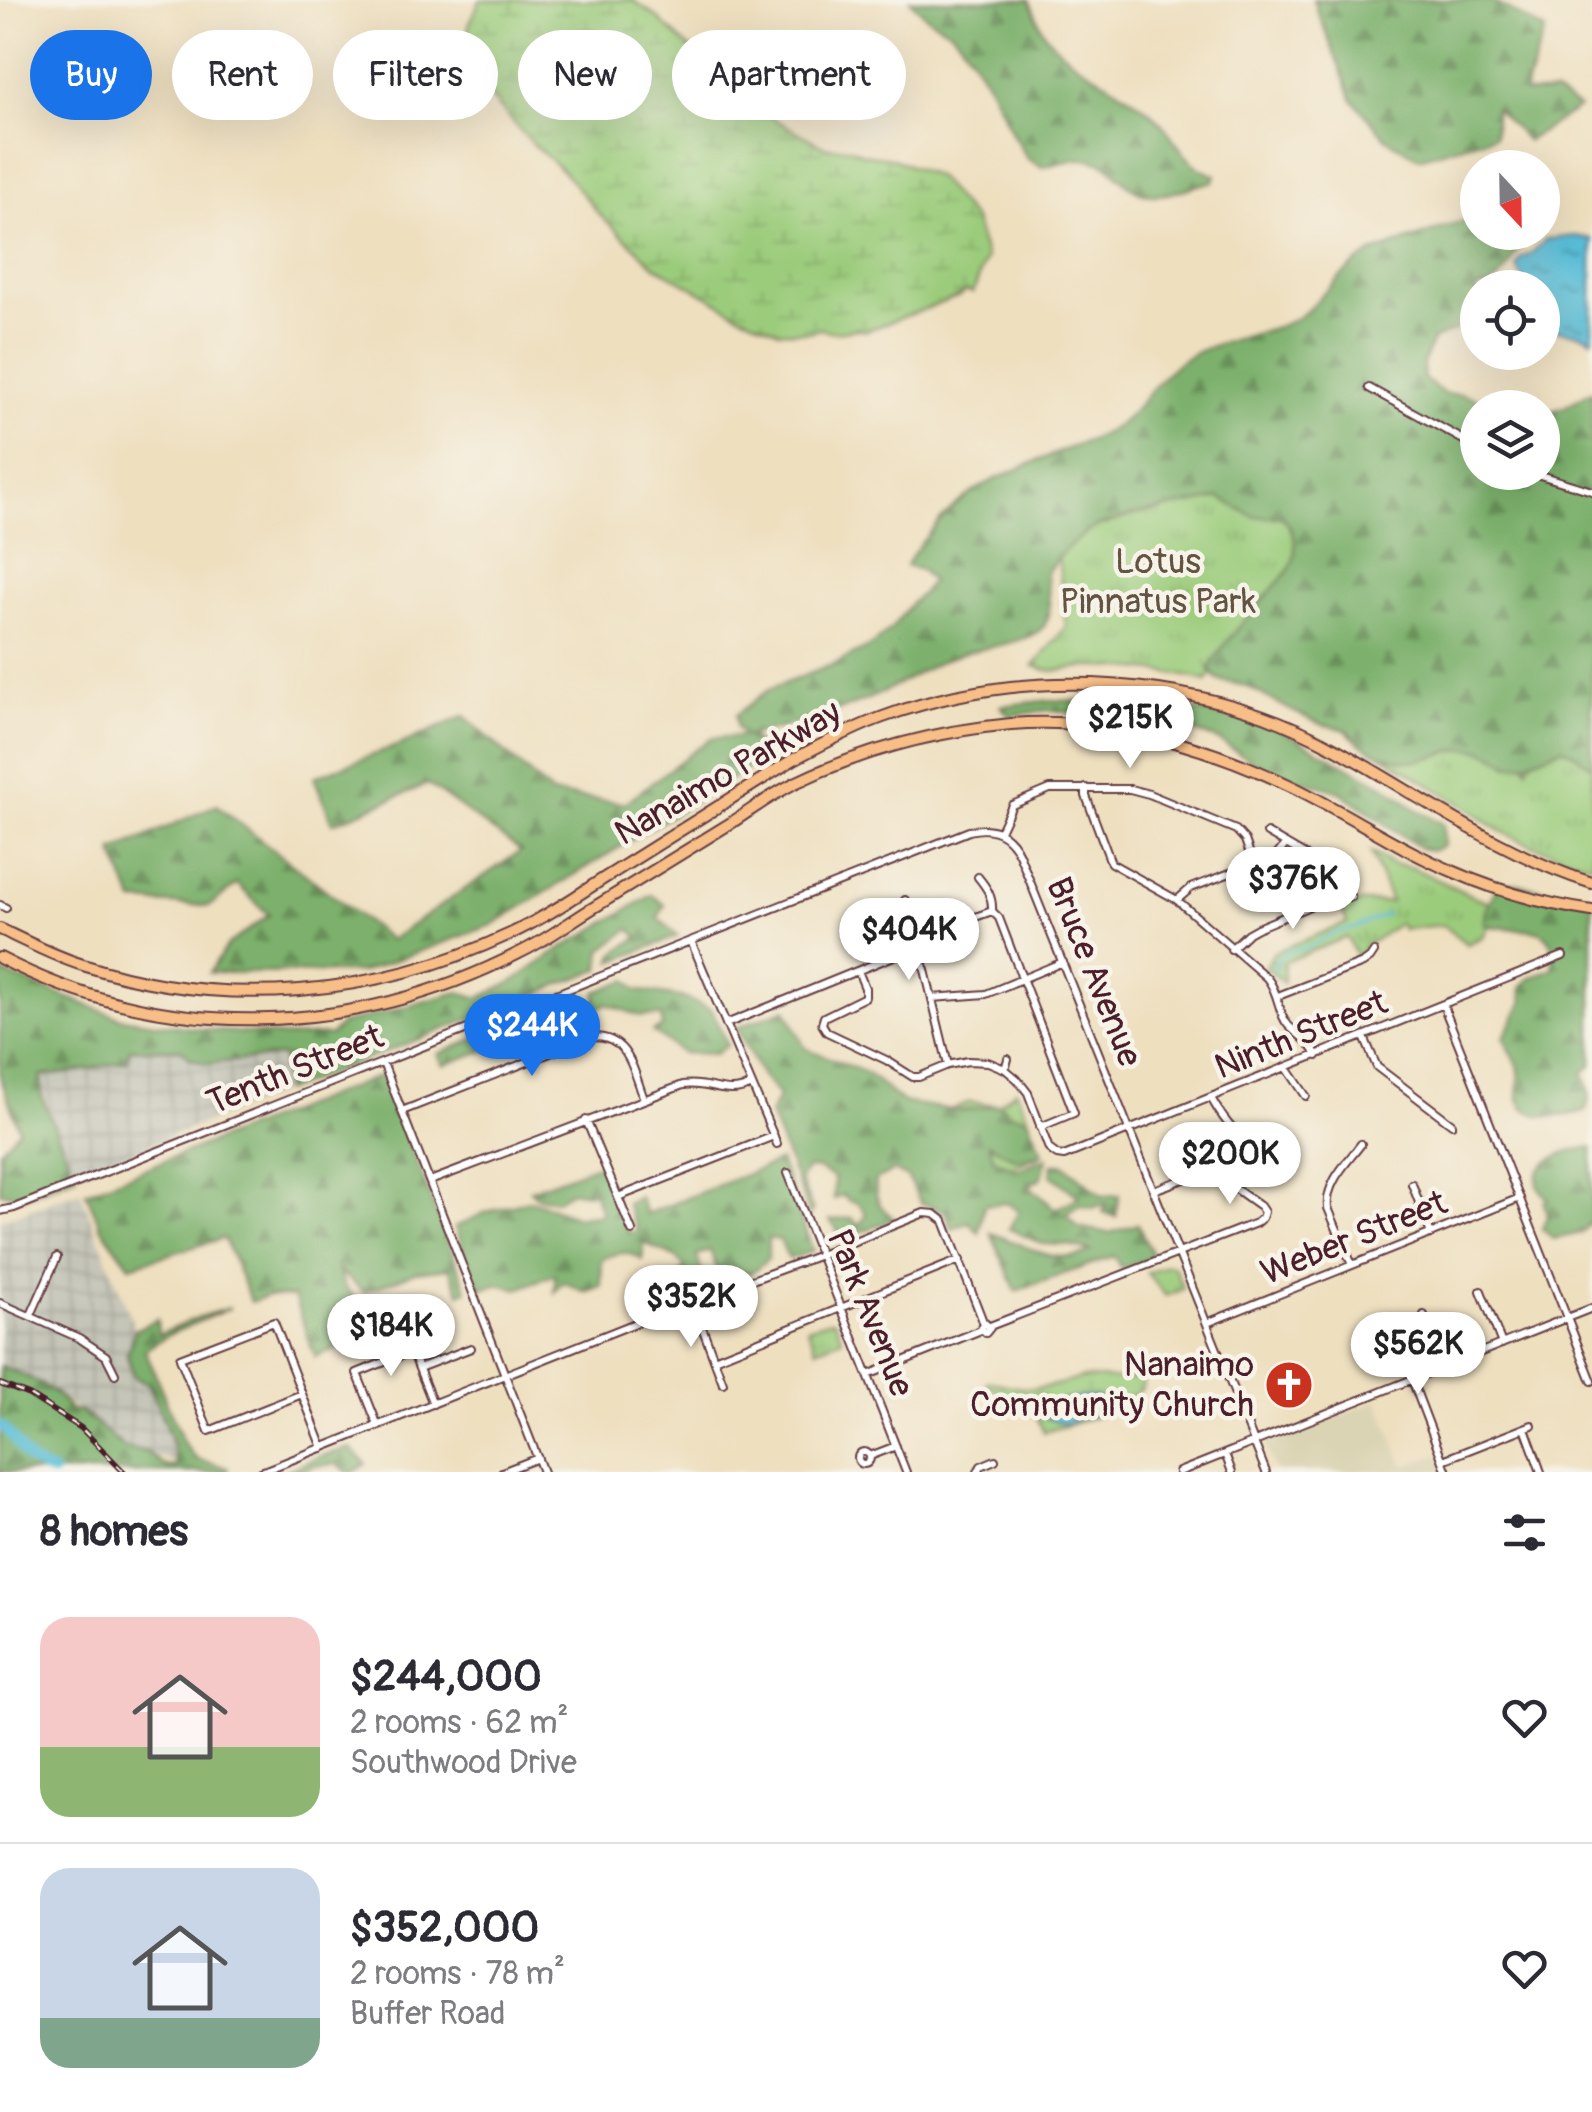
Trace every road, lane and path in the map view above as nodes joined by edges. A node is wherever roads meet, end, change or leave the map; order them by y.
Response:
1 (1369, 388) dead end
2 (1460, 438) edge
3 (1560, 481) edge
4 (1592, 491) edge
5 (1086, 788) junction
6 (1000, 832) junction
7 (1267, 834) dead end
8 (1286, 844) junction
9 (1254, 863) junction
10 (1322, 865) dead end
11 (978, 877) dead end
12 (1592, 883) edge
13 (1351, 897) dead end
14 (905, 900) dead end
15 (1177, 900) junction
16 (992, 912) junction
17 (1592, 912) edge
18 (0, 929) edge
19 (691, 941) junction
20 (916, 947) junction
21 (1231, 949) junction
22 (1374, 952) dead end
23 (1563, 956) dead end
24 (0, 958) edge
25 (1063, 962) junction
26 (858, 971) junction
27 (1021, 980) junction
28 (1278, 996) junction
29 (932, 998) junction
30 (1443, 1006) junction
31 (726, 1024) junction
32 (1364, 1037) junction
33 (1317, 1056) junction
34 (1008, 1059) dead end
35 (383, 1063) junction
36 (948, 1065) junction
37 (1005, 1068) junction
38 (1287, 1068) junction
39 (752, 1085) junction
40 (1306, 1096) dead end
41 (1211, 1098) junction
42 (644, 1099) junction
43 (402, 1112) junction
44 (586, 1120) junction
45 (1452, 1124) dead end
46 (1040, 1127) junction
47 (1130, 1130) junction
48 (1361, 1144) dead end
49 (1267, 1155) dead end
50 (788, 1173) dead end
51 (430, 1181) junction
52 (1412, 1184) dead end
53 (1154, 1190) junction
54 (618, 1198) junction
55 (1520, 1198) junction
56 (0, 1211) edge
57 (632, 1231) dead end
58 (1431, 1234) junction
59 (820, 1254) junction
60 (1180, 1254) junction
61 (57, 1257) dead end
62 (960, 1260) junction
63 (1352, 1265) junction
64 (1480, 1291) dead end
65 (0, 1303) edge
66 (692, 1303) junction
67 (841, 1308) junction
68 (1592, 1308) edge
69 (30, 1315) junction
70 (1424, 1315) dead end
71 (1568, 1318) junction
72 (1207, 1323) junction
73 (985, 1327) junction
74 (1502, 1344) junction
75 (471, 1348) dead end
76 (714, 1359) junction
77 (1445, 1366) junction
78 (419, 1368) junction
79 (115, 1374) dead end
80 (868, 1375) junction
81 (1591, 1375) edge
82 (505, 1376) junction
83 (1412, 1380) junction
84 (723, 1383) dead end
85 (302, 1394) junction
86 (433, 1404) junction
87 (378, 1426) junction
88 (1254, 1442) junction
89 (896, 1446) junction
90 (323, 1448) junction
91 (1225, 1454) junction
92 (870, 1456) dead end
93 (538, 1458) junction
94 (996, 1460) dead end
95 (1442, 1460) junction
96 (261, 1472) edge
97 (502, 1472) edge
98 (544, 1472) edge
99 (906, 1472) edge
100 (978, 1472) edge
101 (1179, 1472) edge
102 (1232, 1472) edge
103 (1266, 1472) edge
104 (1447, 1472) edge
105 (1541, 1472) edge

1 - 2 street
3 - 4 street
5 - 6 street
5 - 9 street
5 - 15 street
6 - 19 street, Tenth Street
6 - 25 street, Bruce Avenue
7 - 8 street
8 - 9 street
8 - 10 street
9 - 15 street
11 - 16 street
12 - 18 highway, Nanaimo Parkway
13 - 21 street
14 - 20 street
15 - 21 street
16 - 20 street
16 - 27 street
17 - 24 highway, Nanaimo Parkway
19 - 31 street
19 - 35 street, Tenth Street
20 - 26 street
20 - 29 street
21 - 28 street
22 - 28 street
23 - 30 street, Ninth Street
25 - 27 street
25 - 47 street, Bruce Avenue
26 - 31 street
26 - 36 street
27 - 29 street
27 - 46 street
28 - 33 street
29 - 36 street
30 - 32 street, Ninth Street
30 - 55 street
31 - 39 street
32 - 33 street, Ninth Street
32 - 45 street
33 - 38 street, Ninth Street
34 - 37 street
35 - 43 street
35 - 56 street, Tenth Street
36 - 37 street
37 - 46 street
38 - 40 street
38 - 41 street, Ninth Street
39 - 42 street
39 - 54 street
41 - 47 street, Ninth Street
41 - 49 street
42 - 43 street
42 - 44 street
43 - 51 street
44 - 51 street
44 - 54 street
46 - 47 street, Ninth Street
47 - 53 street, Bruce Avenue
48 - 63 street
50 - 59 street, Park Avenue
51 - 82 street
52 - 58 street
53 - 60 street, Bruce Avenue
53 - 60 street
54 - 57 street
55 - 58 street, Weber Street
55 - 71 street
58 - 63 street, Weber Street
59 - 62 street
59 - 66 street
59 - 67 street, Park Avenue
60 - 72 street, Bruce Avenue
60 - 73 street
61 - 69 street
62 - 67 street
62 - 73 street
63 - 72 street, Weber Street
64 - 74 street
65 - 69 street
66 - 76 street
66 - 82 street
67 - 76 street
67 - 80 street, Park Avenue
68 - 71 street
69 - 79 street
70 - 77 street
71 - 74 street
71 - 81 street
72 - 88 street, Bruce Avenue
73 - 80 street
74 - 77 street
75 - 78 street
76 - 84 street
77 - 83 street
78 - 86 street
78 - 87 street
80 - 89 street, Park Avenue
82 - 86 street
82 - 93 street
83 - 88 street
83 - 95 street
85 - 85 street
85 - 90 street
86 - 87 street
87 - 90 street
88 - 91 street
88 - 103 street, Bruce Avenue
89 - 92 street
89 - 99 street, Park Avenue
90 - 96 street
91 - 101 street
91 - 102 street
93 - 97 street
93 - 98 street
94 - 100 street
95 - 104 street
95 - 105 street

